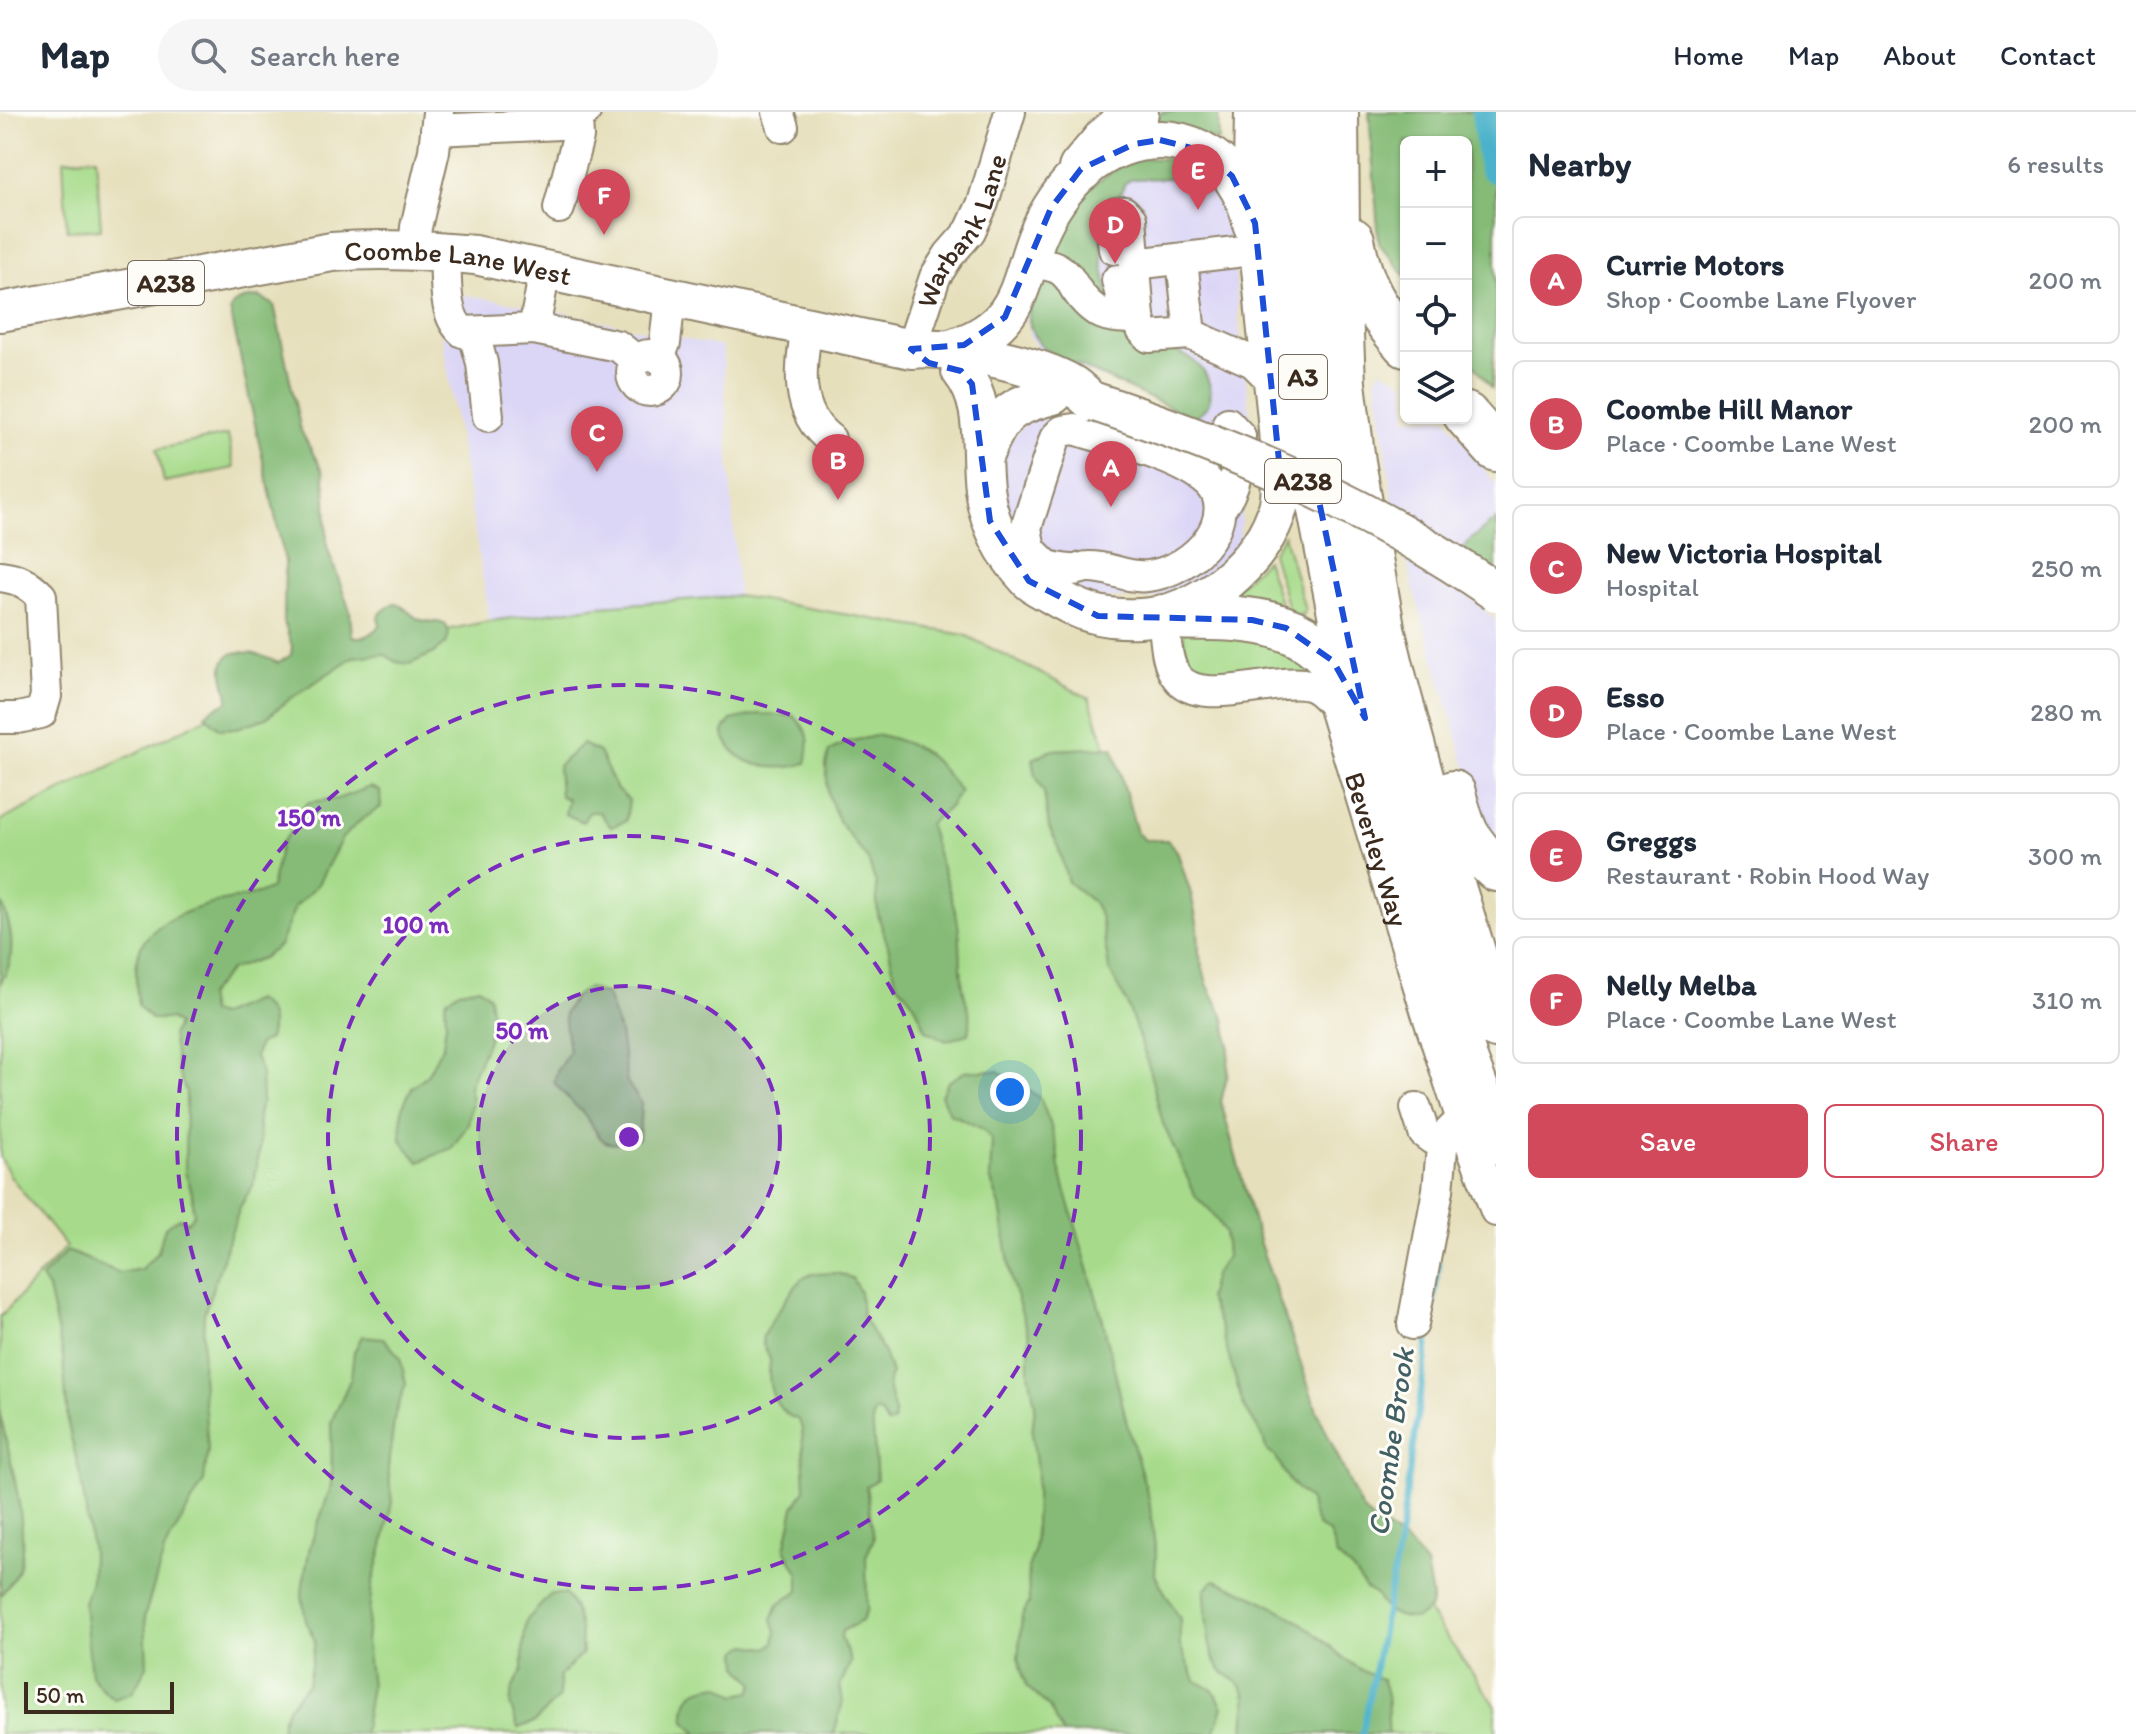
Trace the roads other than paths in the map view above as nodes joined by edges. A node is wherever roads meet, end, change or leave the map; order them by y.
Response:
1 (1010, 112) edge
2 (1257, 112) edge
3 (1323, 115) edge
4 (581, 116) edge
5 (437, 121) edge
6 (1129, 122) edge
7 (1081, 169) joint
8 (559, 208) dead end
9 (1256, 231) junction
10 (429, 251) junction
11 (1182, 260) junction
12 (545, 270) junction
13 (1023, 279) junction
14 (670, 298) junction
15 (0, 312) edge
16 (1139, 317) junction
17 (807, 327) junction
18 (534, 329) junction
19 (474, 334) junction
20 (1190, 334) junction
21 (1400, 338) edge
22 (940, 357) junction
23 (1044, 382) junction
24 (1273, 382) junction
25 (488, 416) dead end
26 (1228, 423) dead end
27 (1462, 424) edge
28 (1279, 437) junction
29 (830, 439) dead end
30 (1496, 449) edge
31 (983, 457) junction
32 (1220, 509) junction
33 (1037, 573) junction
34 (0, 576) edge
35 (1496, 592) edge
36 (1163, 617) junction
37 (1339, 650) junction
38 (1395, 682) junction
39 (0, 718) edge
40 (1496, 869) edge
41 (1496, 899) edge
42 (1496, 1011) edge
43 (1496, 1026) edge
44 (1416, 1108) dead end
45 (1467, 1133) edge
46 (1496, 1211) edge
47 (1408, 1311) dead end

1 - 22 street, Warbank Lane
2 - 9 highway
3 - 21 highway
3 - 37 highway, A3
3 - 38 highway, A3
4 - 5 street
4 - 8 street
5 - 10 street
6 - 7 highway
6 - 9 main road
7 - 13 main road
9 - 11 street
9 - 24 main road
10 - 12 main road, Coombe Lane West / A238
10 - 15 main road, Coombe Lane West / A238
10 - 19 street
11 - 16 street
11 - 20 street
12 - 14 main road, Coombe Lane West / A238
12 - 18 street
13 - 16 street
13 - 22 main road
13 - 23 main road
14 - 17 main road, Coombe Lane West / A238
14 - 18 street
16 - 20 street
17 - 22 main road, Coombe Lane West / A238
17 - 29 street
18 - 19 street
19 - 25 street
20 - 24 street
22 - 23 main road, Coombe Lane West / A238
22 - 31 main road
23 - 31 main road
23 - 35 main road, Coombe Lane West / A238, bridge
24 - 28 main road
26 - 32 street
27 - 30 highway
28 - 36 main road
28 - 37 highway
31 - 33 main road
32 - 33 street
32 - 33 street
33 - 36 main road
34 - 39 street
36 - 37 highway
36 - 45 street, Beverley Way
37 - 45 highway, Beverley Way / A3
38 - 40 highway
38 - 43 highway, A3
41 - 42 highway
44 - 45 street
45 - 46 street, Beverley Way
45 - 47 street

